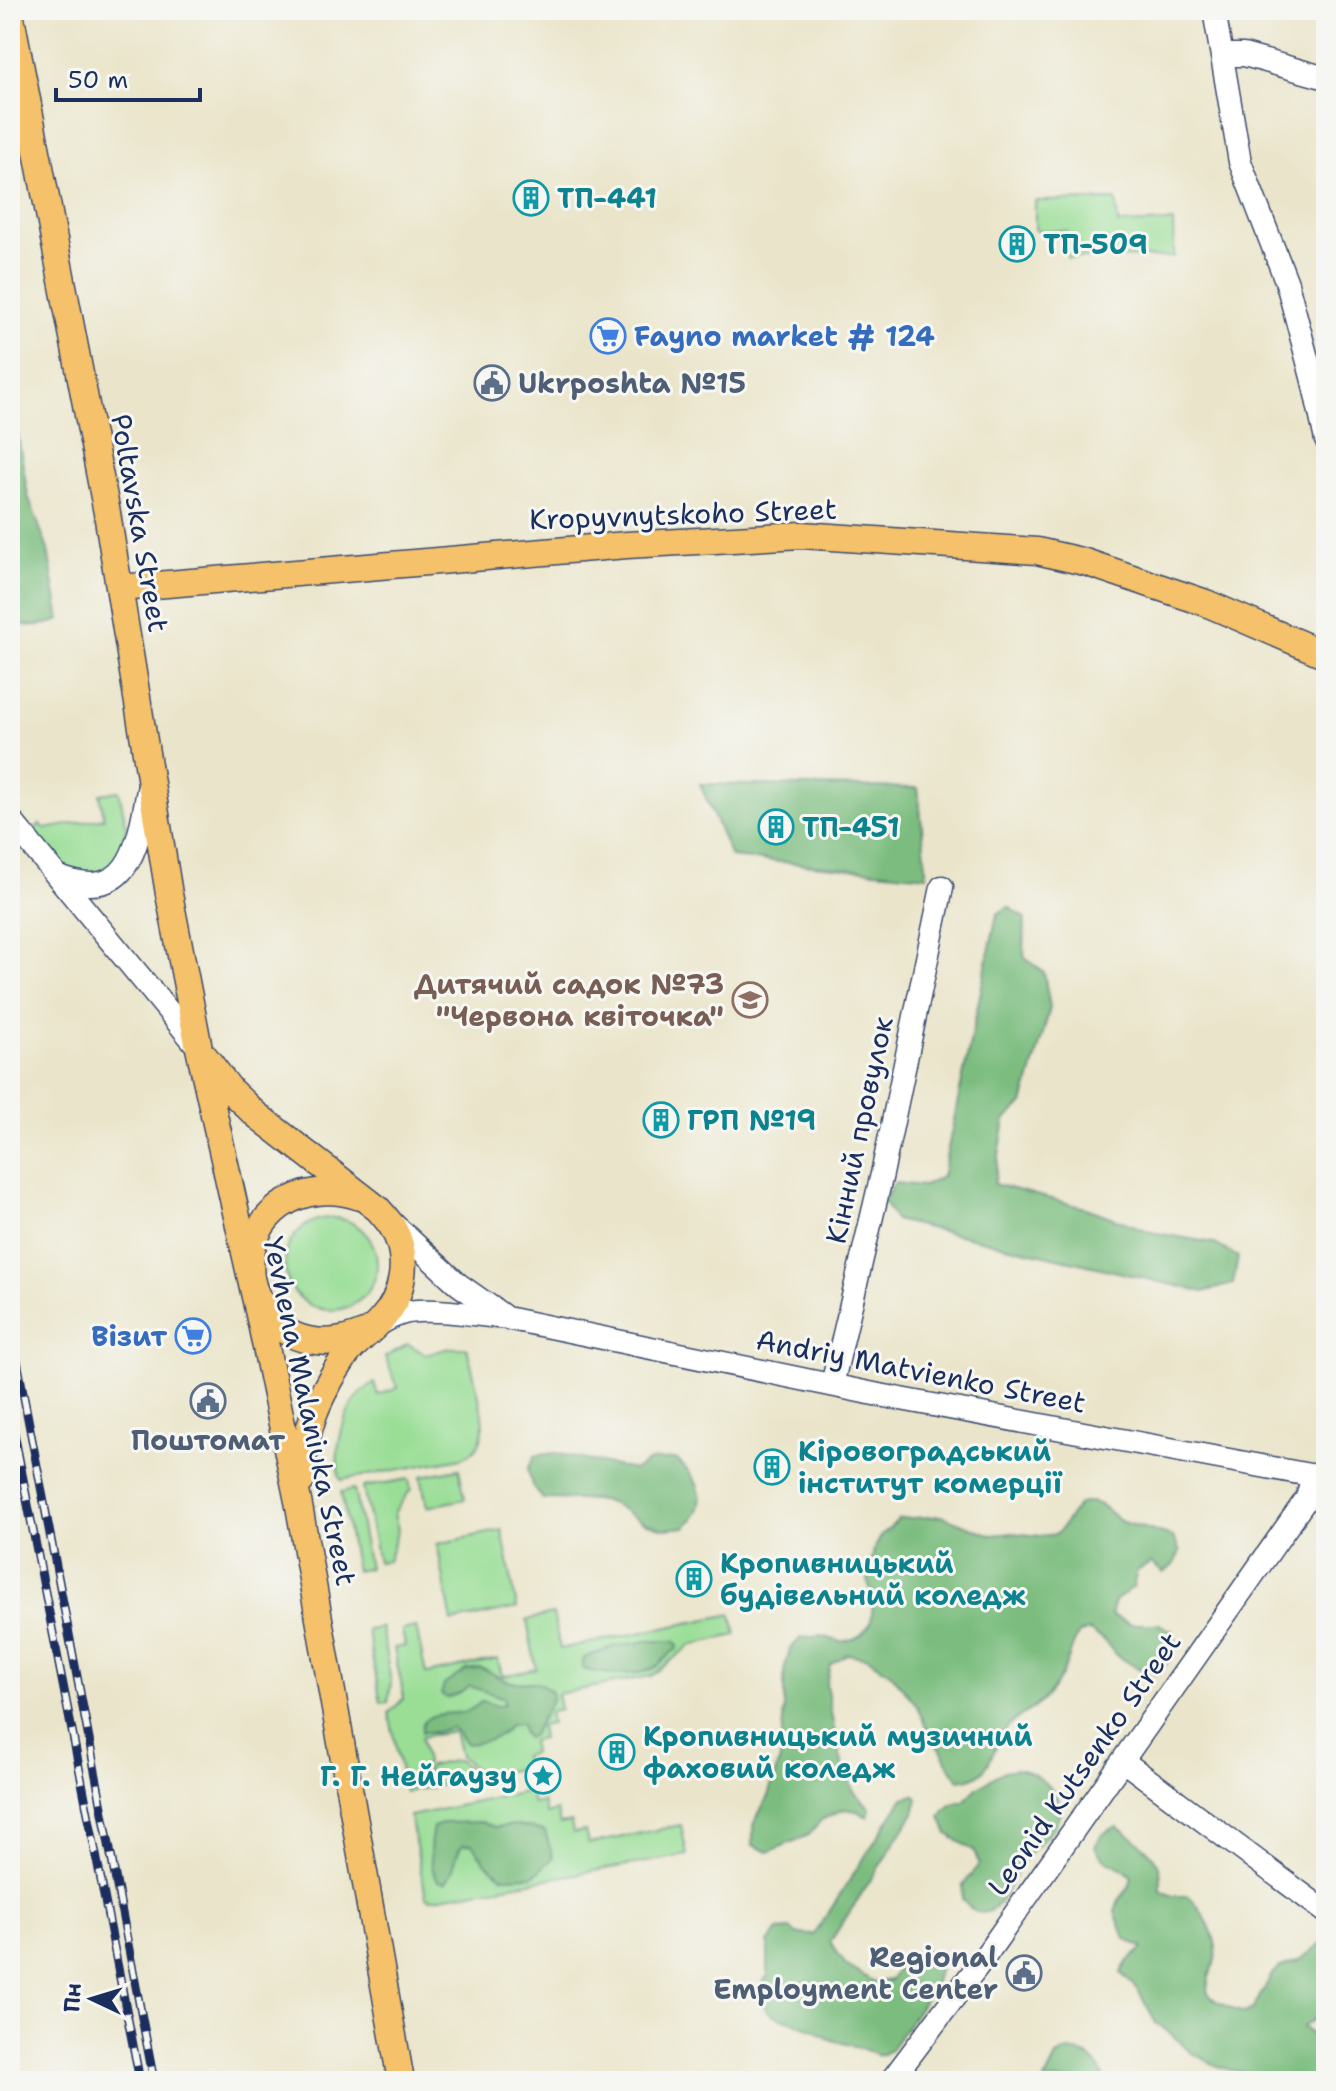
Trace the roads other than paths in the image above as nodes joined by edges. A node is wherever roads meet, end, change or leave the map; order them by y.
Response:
1 (1214, 10) edge
2 (10, 12) edge
3 (1223, 55) junction
4 (1326, 78) edge
5 (1326, 440) edge
6 (120, 588) junction
7 (1326, 655) edge
8 (150, 781) junction
9 (10, 819) edge
10 (58, 876) junction
11 (942, 887) dead end
12 (199, 1048) junction
13 (378, 1209) junction
14 (251, 1281) junction
15 (506, 1318) junction
16 (374, 1327) junction
17 (832, 1385) junction
18 (1319, 1476) edge
19 (299, 1506) junction
20 (1123, 1761) junction
21 (1326, 1912) edge
22 (401, 2081) edge
23 (891, 2081) edge

1 - 3 street
2 - 6 main road, Poltavska Street
3 - 4 street
3 - 5 street
6 - 7 main road, Kropyvnytskoho Street
6 - 8 main road, Poltavska Street
8 - 10 street
8 - 12 main road, Poltavska Street
9 - 10 street, Yevhena Malaniuka Street
10 - 12 street, Yevhena Malaniuka Street
11 - 17 street, Кінний провулок
12 - 13 main road
12 - 14 main road, Yevhena Malaniuka Street
13 - 14 main road
13 - 15 street
13 - 16 main road
14 - 16 main road
14 - 19 main road, Yevhena Malaniuka Street
15 - 16 street, Andriy Matvienko Street
15 - 17 street, Andriy Matvienko Street
16 - 19 main road
17 - 18 street, Andriy Matvienko Street
18 - 20 street, Leonid Kutsenko Street
19 - 22 main road, Yevhena Malaniuka Street
20 - 21 street
20 - 23 street, Leonid Kutsenko Street

